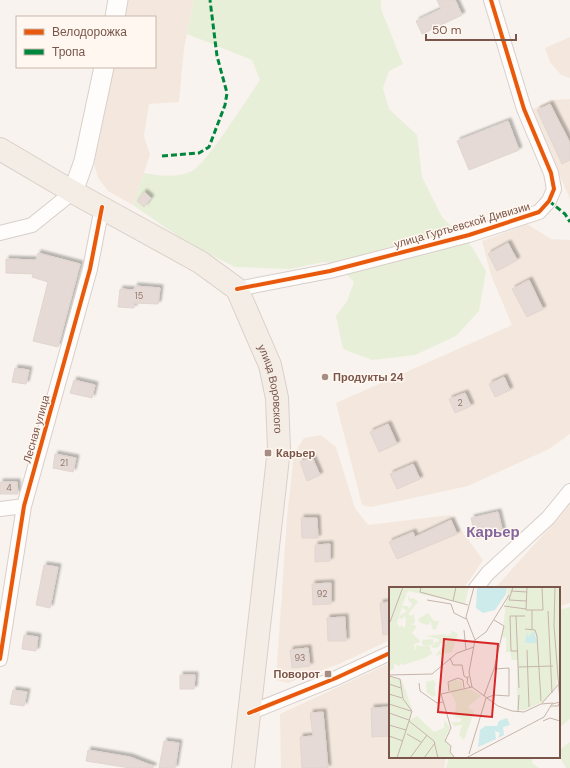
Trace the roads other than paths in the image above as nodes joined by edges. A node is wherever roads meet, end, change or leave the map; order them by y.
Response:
1 (118, 0) edge
2 (491, 0) edge
3 (115, 16) edge
4 (104, 68) edge
5 (0, 149) edge
6 (73, 192) junction
7 (102, 208) junction
8 (0, 233) edge
9 (237, 289) junction
10 (570, 491) edge
11 (24, 506) junction
12 (0, 508) edge
13 (477, 587) edge
14 (3, 620) edge
15 (389, 653) edge
16 (0, 659) edge
17 (249, 713) junction
18 (243, 768) edge

1 - 3 street
2 - 9 street, улица Гуртьевской Дивизии
4 - 6 street
5 - 6 main road
6 - 7 main road
6 - 8 street
7 - 9 main road
7 - 11 street, Лесная улица
9 - 17 main road, улица Воровского
10 - 13 street
11 - 12 street
11 - 14 street, Лесная улица
14 - 16 street, Лесная улица
15 - 17 street
17 - 18 main road, улица Воровского

